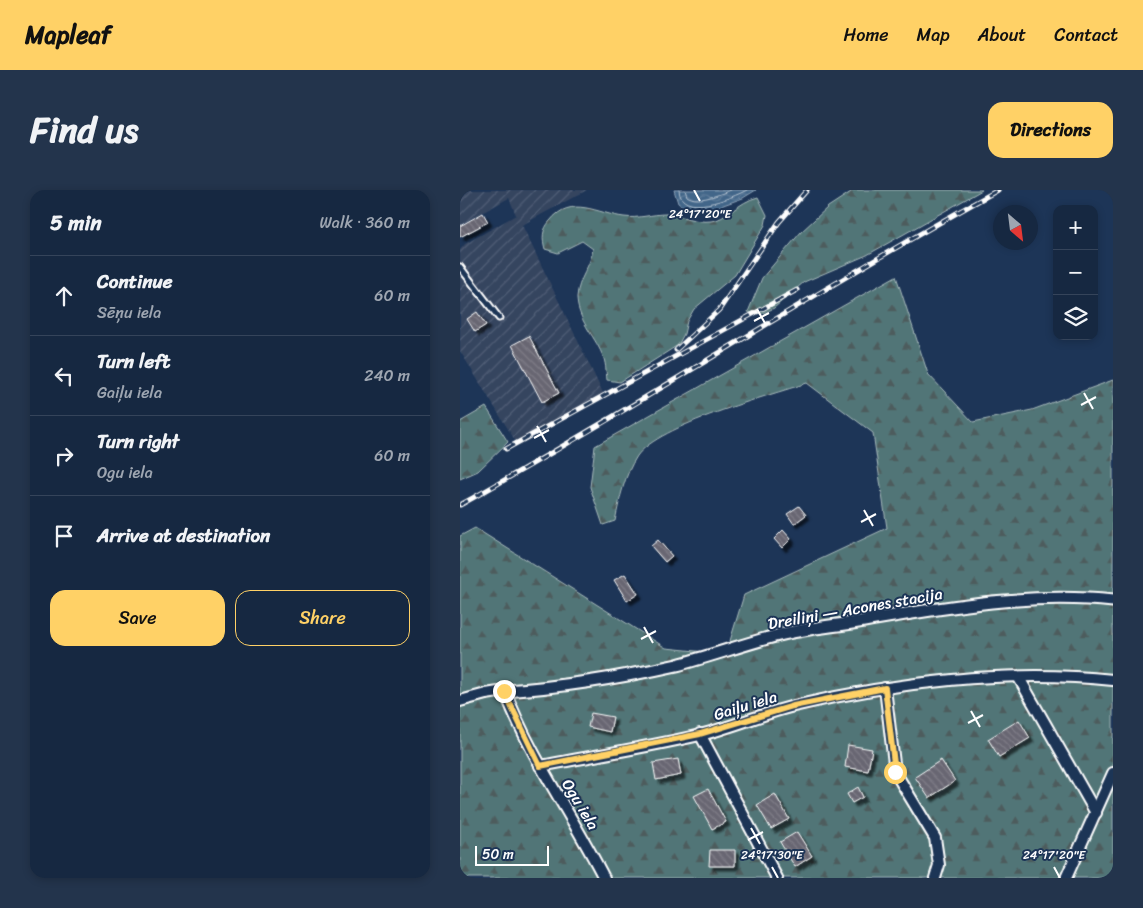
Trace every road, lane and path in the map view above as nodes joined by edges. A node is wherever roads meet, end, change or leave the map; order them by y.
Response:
1 (460, 267) edge
2 (499, 318) dead end
3 (1113, 601) edge
4 (1020, 678) junction
5 (1113, 680) edge
6 (885, 688) junction
7 (504, 691) junction
8 (460, 701) edge
9 (700, 734) junction
10 (540, 766) junction
11 (1113, 772) edge
12 (1096, 813) junction
13 (604, 878) edge
14 (777, 878) edge
15 (935, 878) edge
16 (1066, 878) edge

1 - 2 lane
3 - 7 street, Dreiliņi — Acones stacija
4 - 5 street, Gaiļu iela
4 - 6 street, Gaiļu iela
4 - 12 street
6 - 9 street, Gaiļu iela
6 - 15 street
7 - 8 street, Dreiliņi — Acones stacija
7 - 10 street, Ogu iela
9 - 10 street, Gaiļu iela
9 - 14 street
10 - 13 street, Ogu iela
11 - 12 street
12 - 16 street

